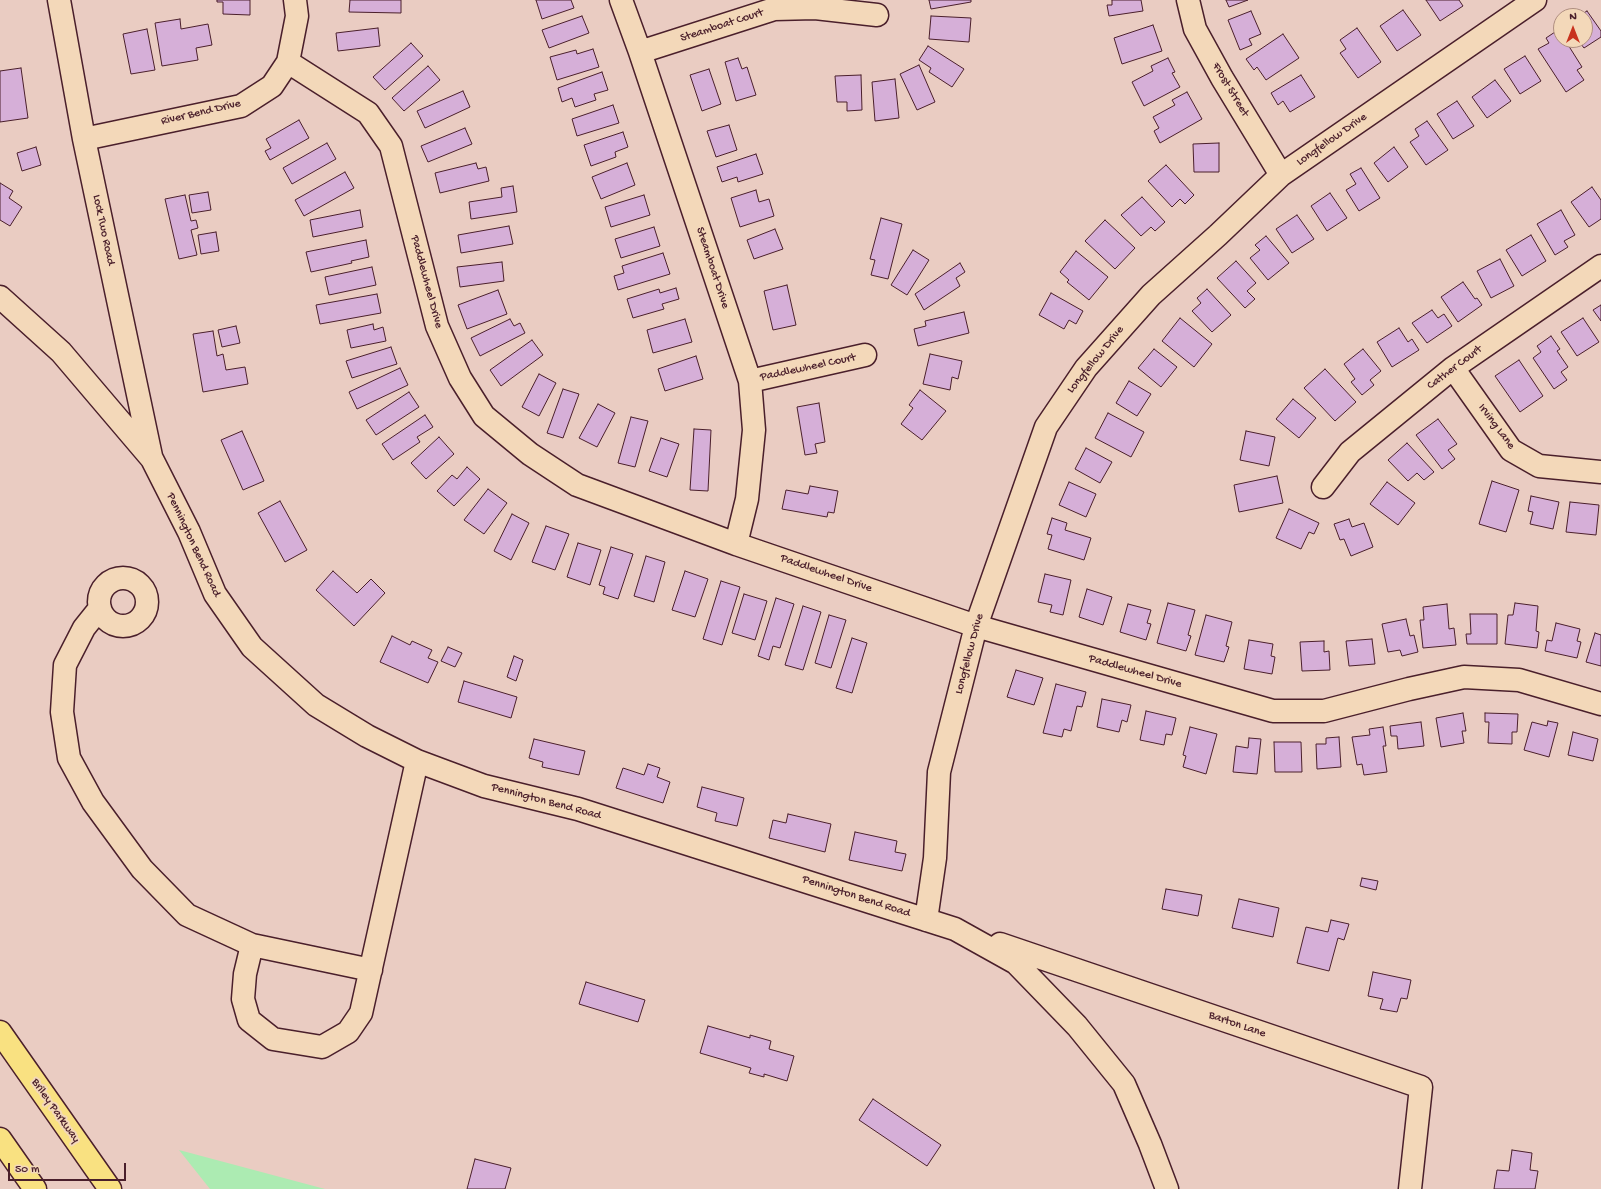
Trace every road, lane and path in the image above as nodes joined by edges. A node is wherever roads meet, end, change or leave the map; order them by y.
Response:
1 (59, 0) edge
2 (295, 0) edge
3 (621, 0) edge
4 (1188, 0) edge
5 (1535, 0) edge
6 (877, 15) dead end
7 (640, 52) junction
8 (288, 62) junction
9 (84, 139) junction
10 (1281, 175) junction
11 (1601, 266) edge
12 (0, 297) edge
13 (865, 355) dead end
14 (1453, 368) junction
15 (750, 381) junction
16 (152, 459) junction
17 (1601, 472) edge
18 (1323, 487) dead end
19 (736, 544) junction
20 (100, 608) dead end
21 (976, 626) junction
22 (1601, 704) edge
23 (417, 761) junction
24 (926, 920) junction
25 (955, 929) junction
26 (252, 946) junction
27 (371, 970) junction
28 (0, 1032) edge
29 (0, 1139) edge
30 (35, 1189) edge
31 (110, 1189) edge
32 (1167, 1189) edge
33 (1410, 1189) edge

1 - 9 street, Lock Two Road
2 - 8 street, River Bend Drive
3 - 7 street, Steamboat Drive
4 - 10 street, Frost Street
5 - 10 street, Longfellow Drive
6 - 7 street, Steamboat Court
7 - 15 street, Steamboat Drive
8 - 9 street, River Bend Drive
8 - 19 street, Paddlewheel Drive
9 - 16 street, Lock Two Road
10 - 21 street, Longfellow Drive
11 - 14 street, Cather Court
12 - 16 street, Pennington Bend Road
13 - 15 street, Paddlewheel Court
14 - 17 street, Irving Lane
14 - 18 street, Cather Court
15 - 19 street, Steamboat Drive
16 - 23 street, Pennington Bend Road
19 - 21 street, Paddlewheel Drive
20 - 26 street
21 - 22 street, Paddlewheel Drive
21 - 24 street, Longfellow Drive
23 - 24 street, Pennington Bend Road
23 - 27 street
24 - 25 street, Pennington Bend Road
25 - 32 street, Pennington Bend Road
25 - 33 street, Barton Lane
26 - 27 street
26 - 27 street
28 - 31 highway, Briley Parkway
29 - 30 highway

